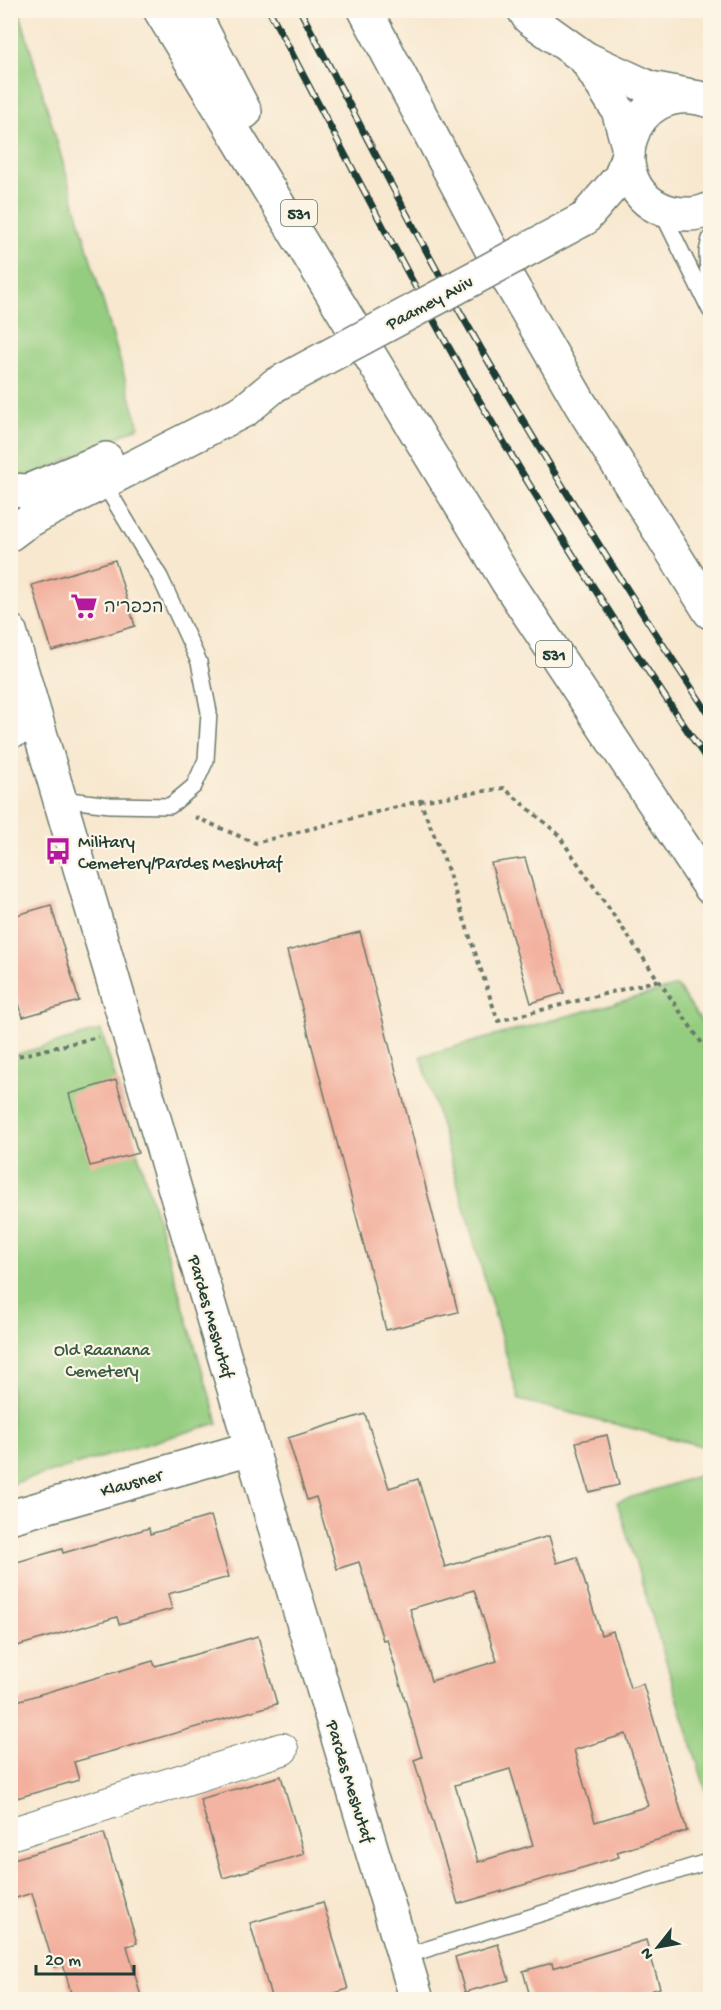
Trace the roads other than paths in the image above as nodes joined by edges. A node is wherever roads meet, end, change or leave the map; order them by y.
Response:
1 (160, 10) edge
2 (192, 10) edge
3 (365, 10) edge
4 (388, 10) edge
5 (524, 10) edge
6 (585, 58) junction
7 (705, 99) edge
8 (628, 150) junction
9 (658, 207) junction
10 (711, 209) edge
11 (584, 219) junction
12 (711, 239) edge
13 (710, 310) edge
14 (275, 385) junction
15 (581, 405) junction
16 (405, 416) junction
17 (103, 482) junction
18 (10, 490) edge
19 (10, 534) edge
20 (711, 612) edge
21 (10, 631) edge
22 (24, 727) edge
23 (61, 800) junction
24 (711, 887) edge
25 (251, 1448) junction
26 (10, 1517) edge
27 (282, 1749) dead end
28 (10, 1834) edge
29 (711, 1861) edge
30 (405, 1956) junction
31 (417, 2000) edge

1 - 16 main road
2 - 16 main road, 531
3 - 15 main road
4 - 15 main road
5 - 6 main road
6 - 7 main road
6 - 8 main road
7 - 8 main road, Paamey Aviv
8 - 9 main road
8 - 11 main road, Paamey Aviv
9 - 10 main road, Paamey Aviv
9 - 11 main road, Paamey Aviv
9 - 13 lane
11 - 14 main road, Paamey Aviv, bridge
12 - 13 lane
14 - 17 main road, Paamey Aviv
14 - 18 main road, Paamey Aviv
15 - 20 main road
16 - 24 main road, 531
17 - 19 main road, Paamey Aviv
17 - 23 lane
21 - 22 main road, Pardes Meshutaf
22 - 23 main road, Pardes Meshutaf
23 - 25 main road, Pardes Meshutaf
25 - 26 main road, Klausner
25 - 30 main road, Pardes Meshutaf
27 - 28 street
29 - 30 lane
30 - 31 main road, Pardes Meshutaf

